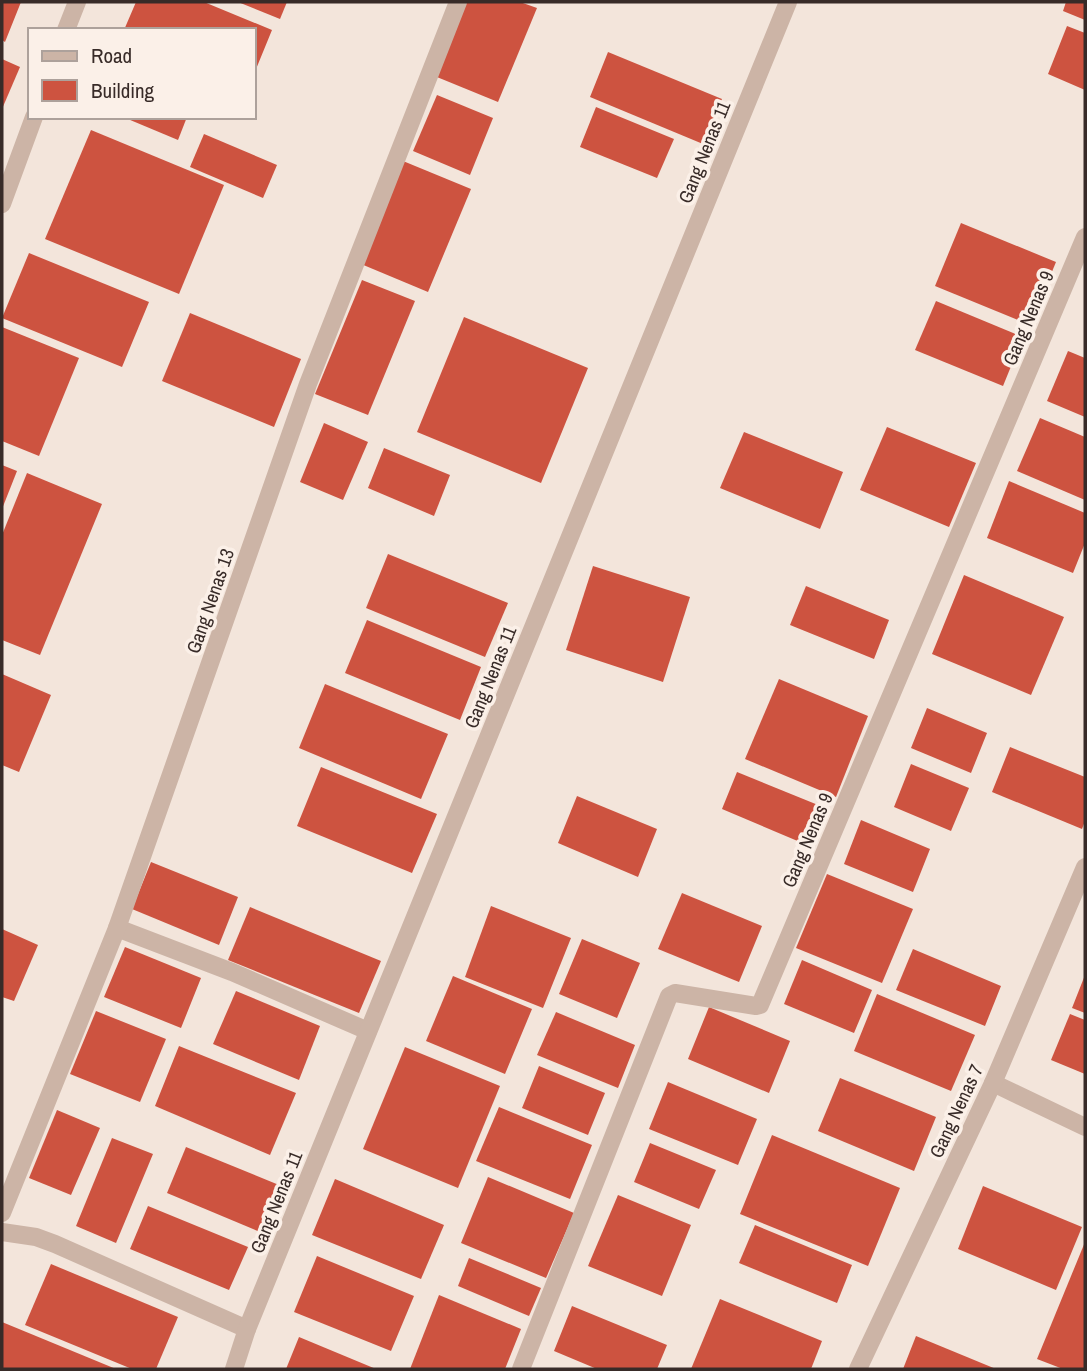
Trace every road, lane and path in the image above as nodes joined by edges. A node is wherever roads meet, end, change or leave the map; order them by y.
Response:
1 (76, 2) edge
2 (458, 2) edge
3 (788, 2) edge
4 (67, 28) edge
5 (33, 119) edge
6 (2, 204) edge
7 (1085, 237) edge
8 (1085, 867) edge
9 (117, 928) junction
10 (368, 1031) junction
11 (993, 1083) junction
12 (1085, 1127) edge
13 (2, 1213) edge
14 (2, 1232) edge
15 (247, 1329) junction
16 (234, 1369) edge
17 (521, 1369) edge
18 (858, 1369) edge

1 - 4 street
2 - 9 street, Gang Nenas 13
3 - 10 street, Gang Nenas 11
5 - 6 street
7 - 17 street, Gang Nenas 9
8 - 11 street, Gang Nenas 7
9 - 10 street
9 - 13 street, Gang Nenas 13
10 - 15 street, Gang Nenas 11
11 - 12 street
11 - 18 street, Gang Nenas 7
14 - 15 street
15 - 16 street, Gang Nenas 11

